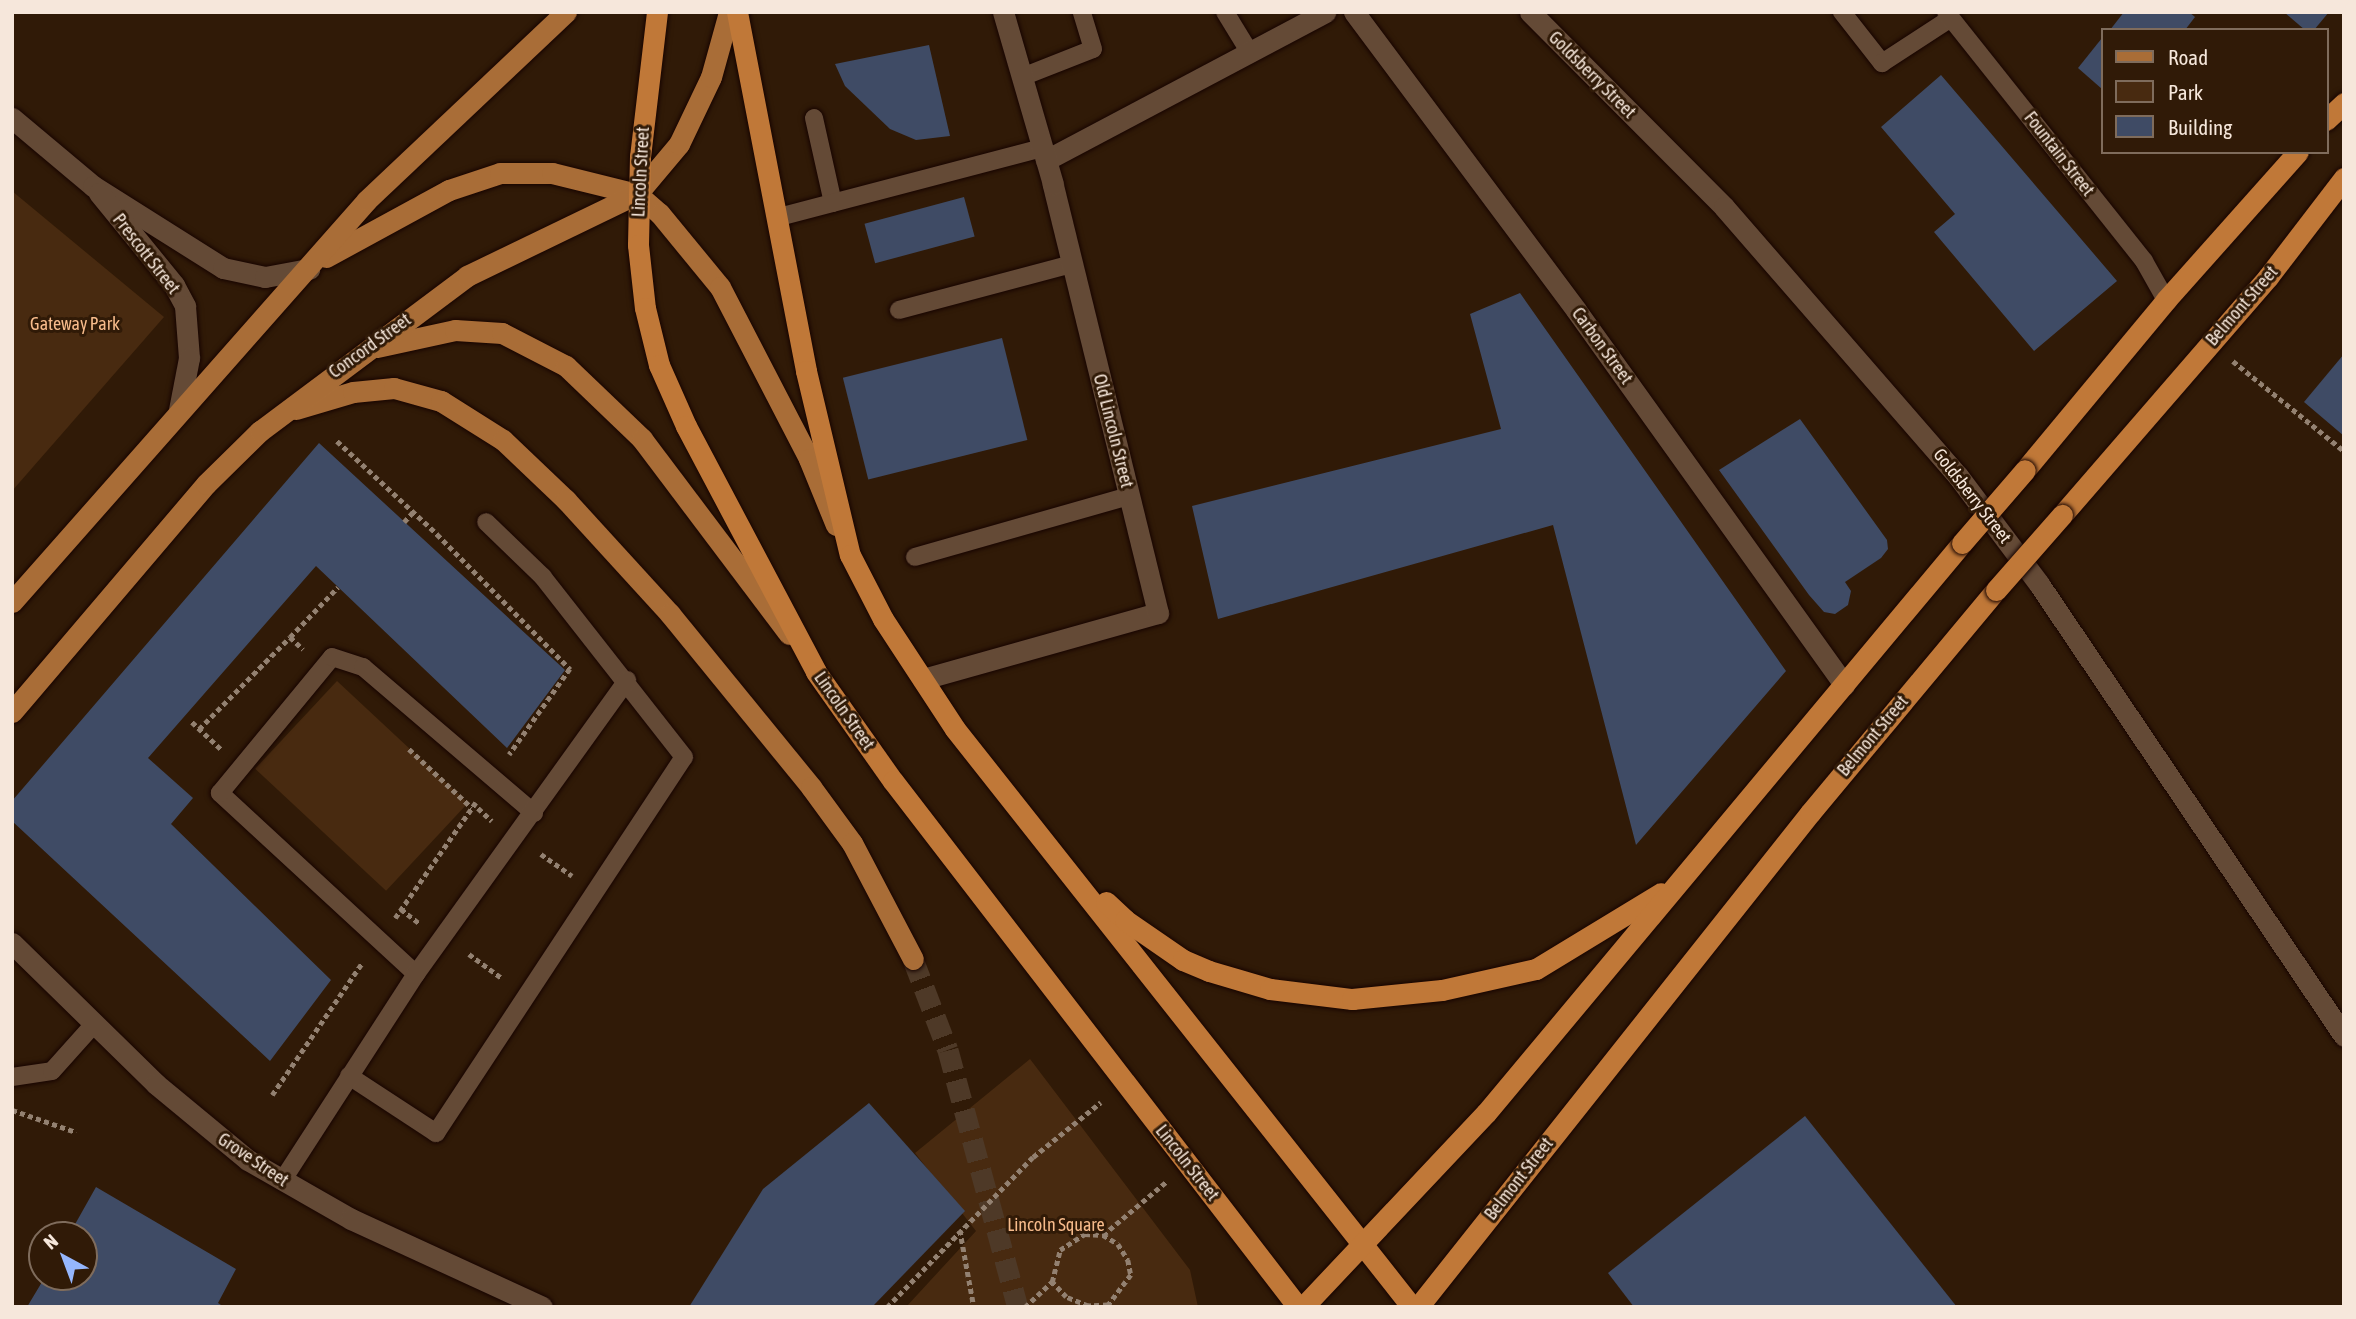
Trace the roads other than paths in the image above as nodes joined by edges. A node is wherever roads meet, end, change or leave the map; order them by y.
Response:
1 (566, 12) edge
2 (657, 12) edge
3 (729, 12) edge
4 (737, 12) edge
5 (1003, 12) edge
6 (1082, 12) edge
7 (1225, 12) edge
8 (1354, 12) edge
9 (1530, 12) edge
10 (1842, 12) edge
11 (1315, 14) edge
12 (1949, 15) edge
13 (1250, 52) junction
14 (1022, 77) junction
15 (2344, 103) edge
16 (12, 118) edge
17 (814, 118) dead end
18 (2328, 119) edge
19 (1044, 154) junction
20 (2296, 154) edge
21 (2344, 178) edge
22 (93, 186) junction
23 (637, 194) junction
24 (833, 203) junction
25 (779, 217) junction
26 (1072, 264) junction
27 (309, 269) junction
28 (2166, 300) junction
29 (899, 310) dead end
30 (361, 351) junction
31 (179, 410) junction
32 (284, 412) junction
33 (1129, 496) junction
34 (486, 523) dead end
35 (850, 555) junction
36 (915, 557) dead end
37 (12, 602) edge
38 (816, 672) junction
39 (626, 680) junction
40 (923, 680) junction
41 (1844, 685) junction
42 (12, 712) edge
43 (534, 813) junction
44 (1057, 858) junction
45 (1677, 883) junction
46 (12, 943) edge
47 (913, 959) tunnel mouth
48 (416, 974) junction
49 (95, 1023) junction
50 (2344, 1036) edge
51 (349, 1076) junction
52 (12, 1077) edge
53 (282, 1181) junction
54 (1362, 1244) junction
55 (538, 1306) edge
56 (1301, 1307) edge
57 (1412, 1307) edge
58 (1418, 1307) edge

1 - 27 main road
2 - 23 highway, Lincoln Street
3 - 23 main road, Concord Street
4 - 25 highway
5 - 14 street, Old Lincoln Street
6 - 14 lane
7 - 13 lane
8 - 41 street, Carbon Street
9 - 50 street, Goldsberry Street
10 - 12 lane
11 - 13 street
12 - 28 lane, Fountain Street
13 - 19 street
14 - 19 street, Old Lincoln Street
15 - 18 highway
16 - 22 street, Prescott Street
17 - 24 lane
19 - 24 lane
19 - 26 street, Old Lincoln Street
20 - 28 highway
21 - 58 highway, Belmont Street, bridge
22 - 27 street, Prescott Street
22 - 31 street, Prescott Street
23 - 27 main road
23 - 30 main road, Concord Street
23 - 35 main road
23 - 38 highway, Lincoln Street
24 - 25 lane
25 - 35 highway
26 - 29 lane
26 - 33 street, Old Lincoln Street
27 - 31 main road
28 - 41 highway, bridge
30 - 32 main road, Concord Street
30 - 38 main road
31 - 37 main road
32 - 42 main road, Concord Street
32 - 47 main road
33 - 36 lane
33 - 40 street, Old Lincoln Street
34 - 39 lane
35 - 40 highway
38 - 56 highway, Lincoln Street
39 - 43 lane
39 - 51 lane
40 - 44 highway
41 - 45 highway
43 - 48 lane
43 - 48 lane
44 - 45 highway
44 - 54 highway
45 - 54 highway
46 - 49 street, Grove Street
48 - 51 lane
49 - 52 lane
49 - 53 street, Grove Street
51 - 53 lane
53 - 55 street, Grove Street
54 - 56 highway
54 - 57 highway

